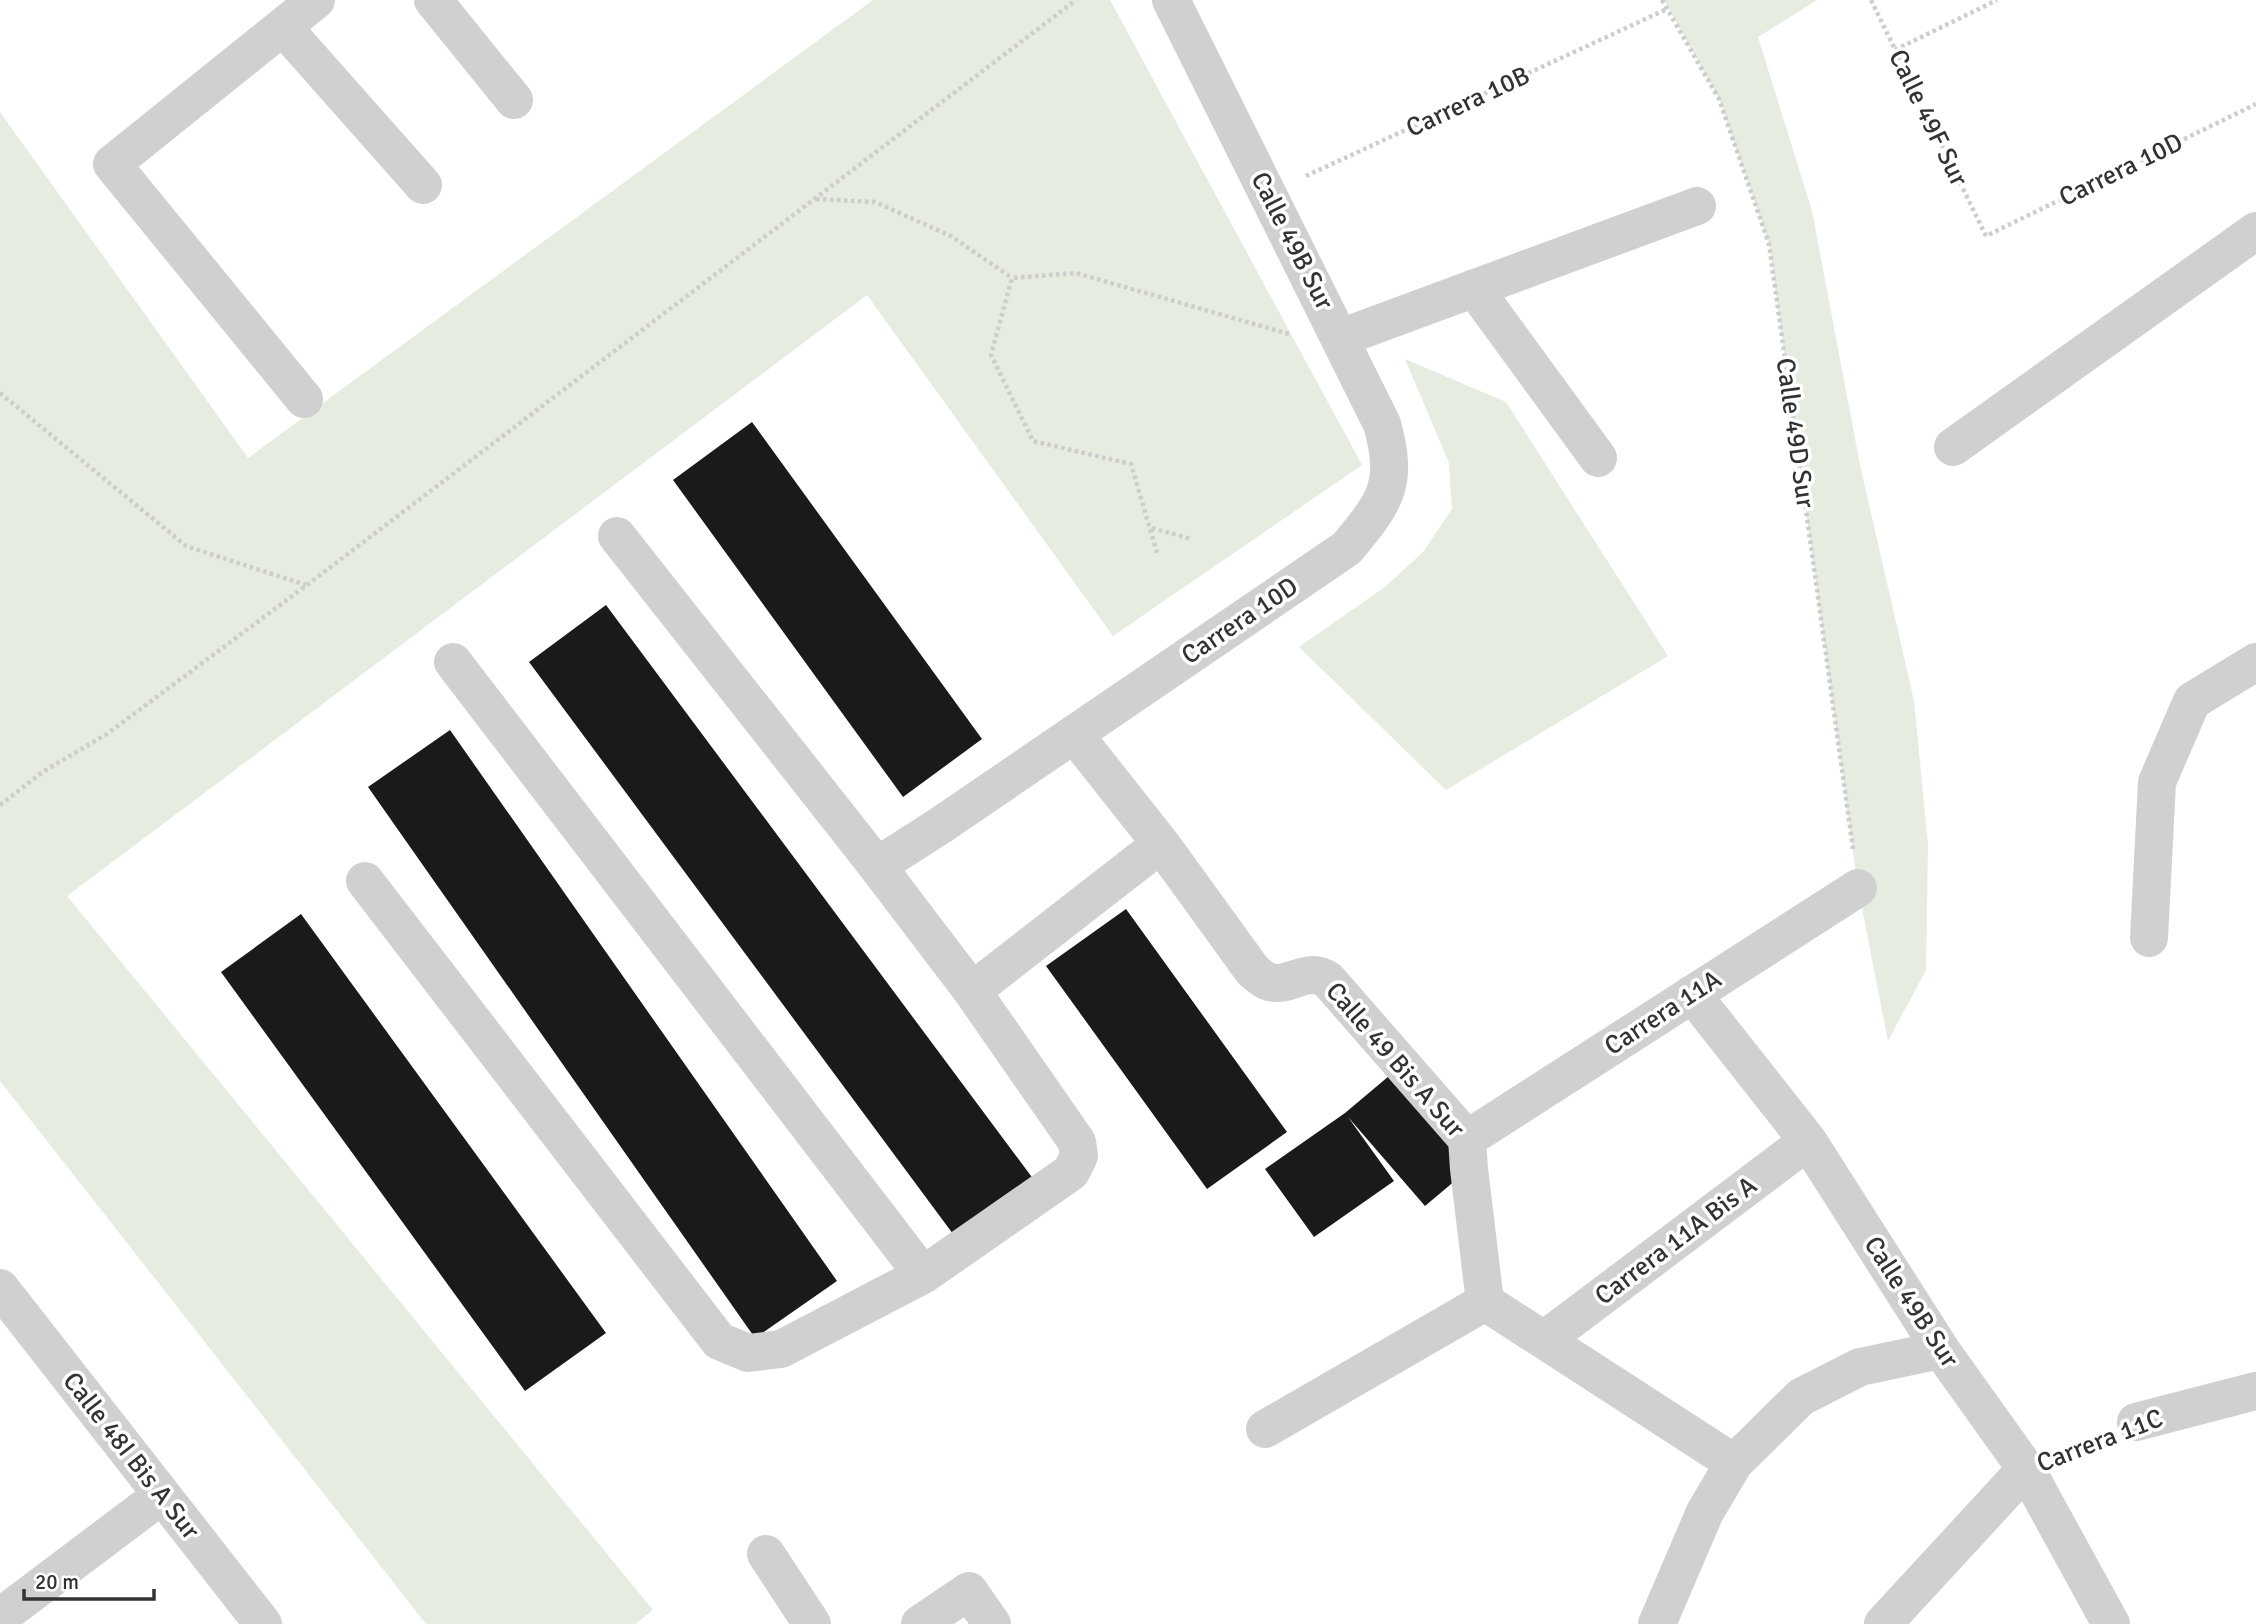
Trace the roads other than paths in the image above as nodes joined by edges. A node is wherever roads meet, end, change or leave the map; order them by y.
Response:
1 (316, 0) edge
2 (433, 0) edge
3 (1171, 0) edge
4 (284, 27) junction
5 (514, 100) dead end
6 (423, 185) dead end
7 (1697, 206) dead end
8 (2256, 231) edge
9 (1474, 288) junction
10 (1344, 344) junction
11 (304, 399) dead end
12 (1953, 447) dead end
13 (1598, 458) dead end
14 (1387, 489) joint
15 (617, 536) dead end
16 (453, 662) dead end
17 (2256, 662) edge
18 (1074, 734) junction
19 (1161, 844) junction
20 (877, 866) junction
21 (365, 881) dead end
22 (1858, 888) road end
23 (2149, 938) dead end
24 (972, 991) junction
25 (1692, 994) junction
26 (1467, 1139) junction
27 (1808, 1141) junction
28 (923, 1275) junction
29 (0, 1288) edge
30 (1485, 1302) junction
31 (1544, 1340) junction
32 (1941, 1350) junction
33 (2256, 1391) edge
34 (2136, 1422) road end
35 (1265, 1429) dead end
36 (1734, 1463) junction
37 (2026, 1469) junction
38 (162, 1495) junction
39 (766, 1554) dead end
40 (0, 1617) edge
41 (262, 1624) edge
42 (813, 1624) edge
43 (920, 1624) edge
44 (992, 1624) edge
45 (1657, 1624) edge
46 (1883, 1624) edge
47 (2111, 1624) edge

1 - 4 street
2 - 5 street
3 - 10 street, Calle 49B Sur
4 - 6 street
4 - 11 street
7 - 9 street
8 - 12 street
9 - 10 street
9 - 13 street
10 - 14 street, Calle 49B Sur
14 - 18 street, Carrera 10D
15 - 20 street
16 - 28 street
17 - 23 street
18 - 19 street, Calle 49 Bis A Sur
18 - 20 street, Carrera 10D
19 - 24 street
19 - 26 street, Calle 49 Bis A Sur
20 - 24 street
21 - 28 street
22 - 25 street, Carrera 11A
24 - 28 street
25 - 26 street, Carrera 11A
25 - 27 street, Calle 49B Sur
26 - 30 street, Calle 49 Bis A Sur
27 - 31 street, Carrera 11A Bis A
27 - 32 street, Calle 49B Sur
29 - 38 street, Calle 48I Bis A Sur
30 - 31 street
30 - 35 street
31 - 36 street
32 - 36 street
32 - 37 street, Calle 49B Sur
33 - 34 street, Carrera 11C
36 - 45 street
37 - 46 street, Carrera 11C
37 - 47 street, Calle 49B Sur
38 - 40 street
38 - 41 street, Calle 48I Bis A Sur
39 - 42 street
43 - 44 street

